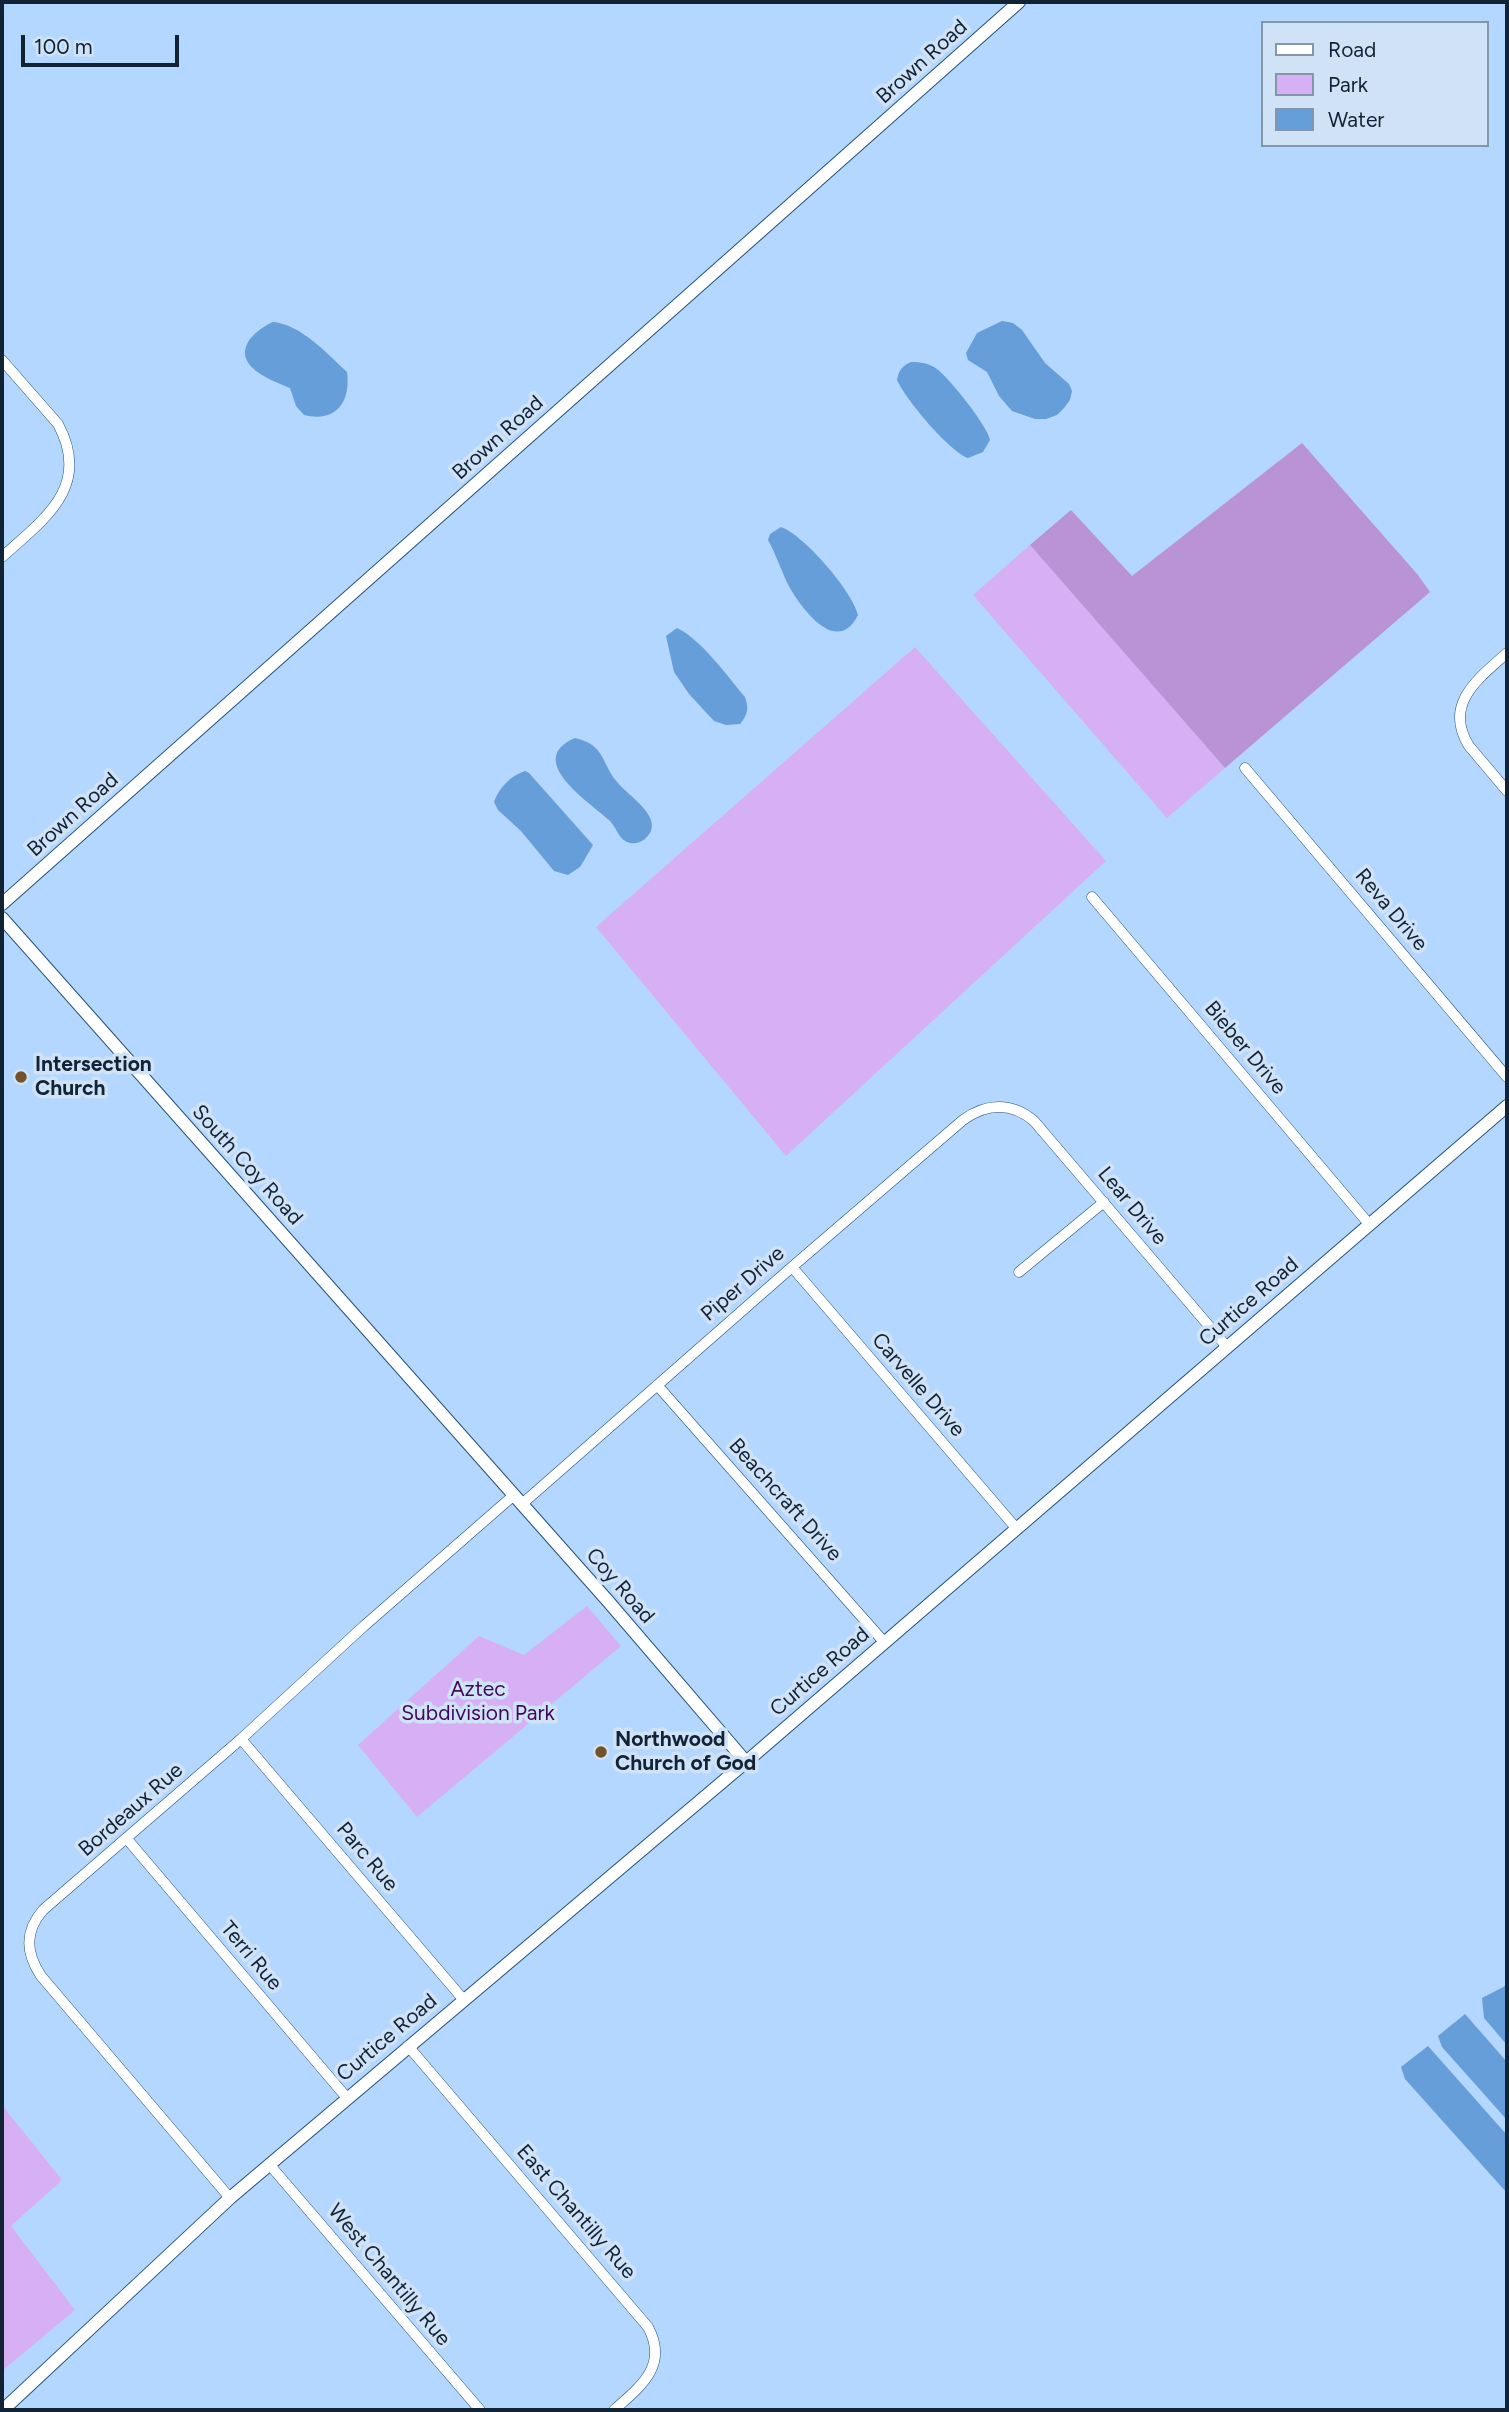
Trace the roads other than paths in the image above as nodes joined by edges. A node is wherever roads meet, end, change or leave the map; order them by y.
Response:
1 (1019, 2) edge
2 (2, 360) edge
3 (2, 557) edge
4 (1507, 653) edge
5 (1245, 768) dead end
6 (1507, 791) edge
7 (1093, 897) dead end
8 (2, 904) edge
9 (2, 918) edge
10 (1507, 1077) edge
11 (1507, 1105) edge
12 (998, 1106) joint
13 (1104, 1202) junction
14 (1369, 1224) junction
15 (792, 1267) junction
16 (1019, 1272) dead end
17 (1227, 1347) junction
18 (657, 1385) junction
19 (463, 1438) joint
20 (518, 1500) junction
21 (1016, 1528) junction
22 (884, 1642) junction
23 (241, 1739) junction
24 (746, 1762) junction
25 (127, 1839) junction
26 (463, 1999) junction
27 (408, 2046) junction
28 (347, 2098) junction
29 (269, 2164) junction
30 (230, 2198) junction
31 (3, 2410) edge
32 (480, 2410) edge
33 (614, 2410) edge

1 - 8 street, Brown Road
2 - 3 street
4 - 6 street
5 - 10 street, Reva Drive
7 - 14 street, Bieber Drive
9 - 19 street, South Coy Road
11 - 14 street, Curtice Road
12 - 13 street, Lear Drive
12 - 15 street, Piper Drive
13 - 16 street
13 - 17 street, Lear Drive
14 - 17 street, Curtice Road
15 - 18 street, Piper Drive
15 - 21 street, Carvelle Drive
17 - 21 street, Curtice Road
18 - 20 street, Piper Drive
18 - 22 street, Beachcraft Drive
19 - 20 street, Coy Road
20 - 23 street, Bordeaux Rue
20 - 24 street, Coy Road
21 - 22 street, Curtice Road
22 - 24 street, Curtice Road
23 - 25 street, Bordeaux Rue
23 - 26 street, Parc Rue
24 - 26 street, Curtice Road
25 - 28 street, Terri Rue
25 - 30 street, Bordeaux Rue
26 - 27 street, Curtice Road
27 - 28 street, Curtice Road
27 - 33 street, East Chantilly Rue
28 - 29 street, Curtice Road
29 - 30 street, Curtice Road
29 - 32 street, West Chantilly Rue
30 - 31 street, Curtice Road

